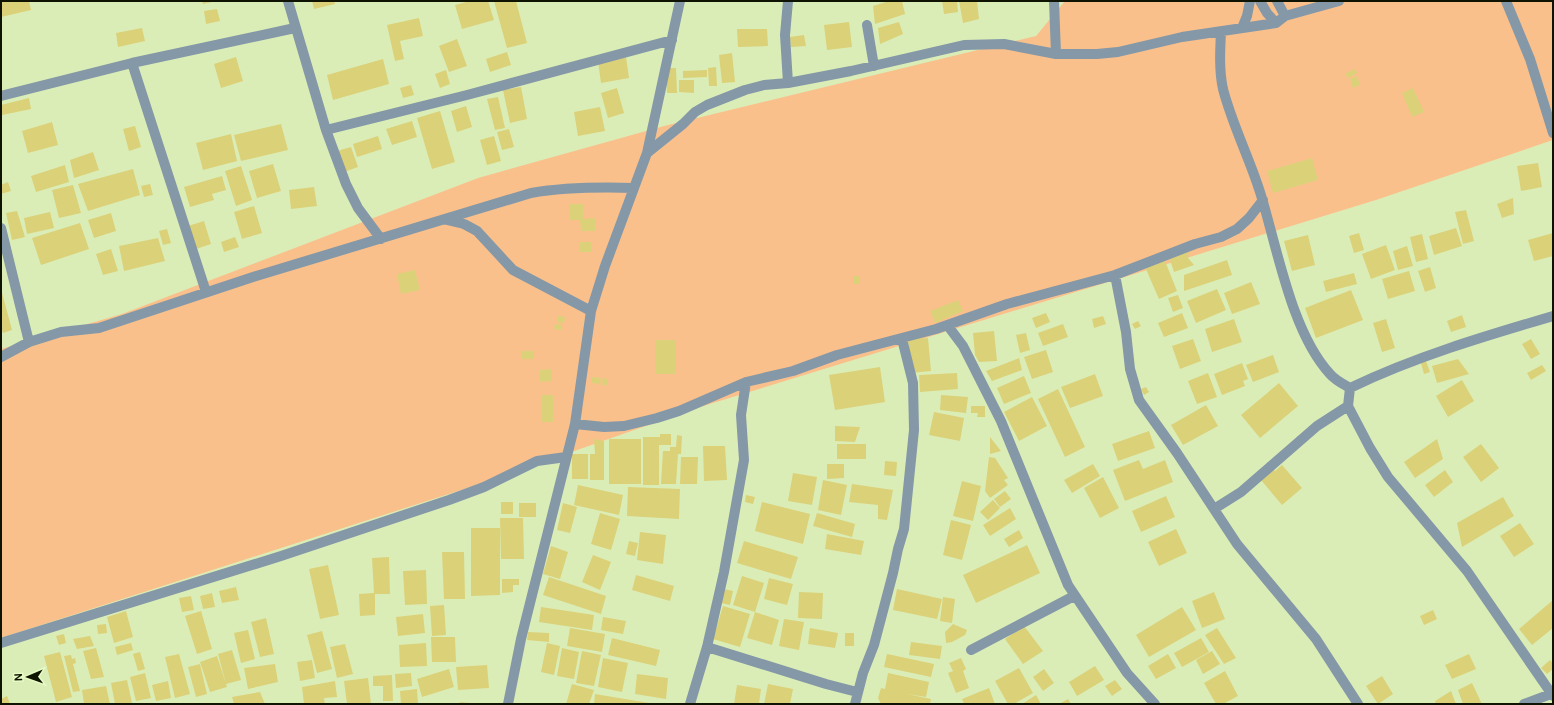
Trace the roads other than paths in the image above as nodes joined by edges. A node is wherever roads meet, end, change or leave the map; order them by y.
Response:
1 (288, 1) edge
2 (680, 1) edge
3 (788, 1) edge
4 (1054, 1) edge
5 (1250, 1) edge
6 (1260, 1) edge
7 (1277, 1) edge
8 (1339, 1) edge
9 (1506, 1) edge
10 (1286, 16) junction
11 (1276, 22) junction
12 (867, 25) dead end
13 (295, 28) junction
14 (1242, 28) junction
15 (1221, 32) junction
16 (672, 40) junction
17 (1056, 54) junction
18 (132, 63) junction
19 (874, 66) junction
20 (788, 83) junction
21 (1, 96) edge
22 (326, 130) junction
23 (1553, 133) edge
24 (647, 153) junction
25 (634, 188) junction
26 (1263, 200) junction
27 (447, 220) junction
28 (1, 228) edge
29 (381, 239) junction
30 (5, 258) edge
31 (1115, 275) junction
32 (206, 292) junction
33 (590, 311) junction
34 (1553, 316) edge
35 (948, 326) junction
36 (902, 339) junction
37 (29, 342) junction
38 (1, 357) edge
39 (746, 382) junction
40 (1350, 388) junction
41 (1348, 406) junction
42 (575, 424) junction
43 (566, 458) junction
44 (1214, 509) junction
45 (1074, 596) junction
46 (1, 643) edge
47 (708, 647) junction
48 (971, 650) dead end
49 (857, 692) junction
50 (1552, 695) edge
51 (508, 704) edge
52 (690, 704) edge
53 (855, 704) edge
54 (1154, 704) edge
55 (1358, 704) edge
56 (1524, 704) edge

1 - 13 street
2 - 16 street
3 - 20 street
4 - 17 street
5 - 14 street
6 - 11 street
7 - 10 street
8 - 10 street
9 - 23 street
10 - 11 street
11 - 14 street
12 - 19 street
13 - 18 street
13 - 22 street
14 - 15 street
15 - 17 street
15 - 26 street
16 - 22 street
16 - 24 street
17 - 19 street
18 - 21 street
18 - 32 street
19 - 20 street
20 - 24 street
22 - 29 street
24 - 25 street
25 - 27 street
25 - 33 street
26 - 31 street
26 - 40 street
27 - 29 street
27 - 33 street
28 - 30 street
29 - 32 street
30 - 37 street
31 - 35 street
31 - 44 street
32 - 37 street
33 - 42 street
34 - 40 street
35 - 36 street
35 - 45 street
36 - 39 street
36 - 49 street
37 - 38 street
39 - 42 street
39 - 47 street
40 - 41 street
41 - 44 street
41 - 50 street
42 - 43 street
43 - 46 street
43 - 51 street
44 - 55 street
45 - 48 street
45 - 54 street
47 - 49 street
47 - 52 street
49 - 53 street
50 - 56 street

